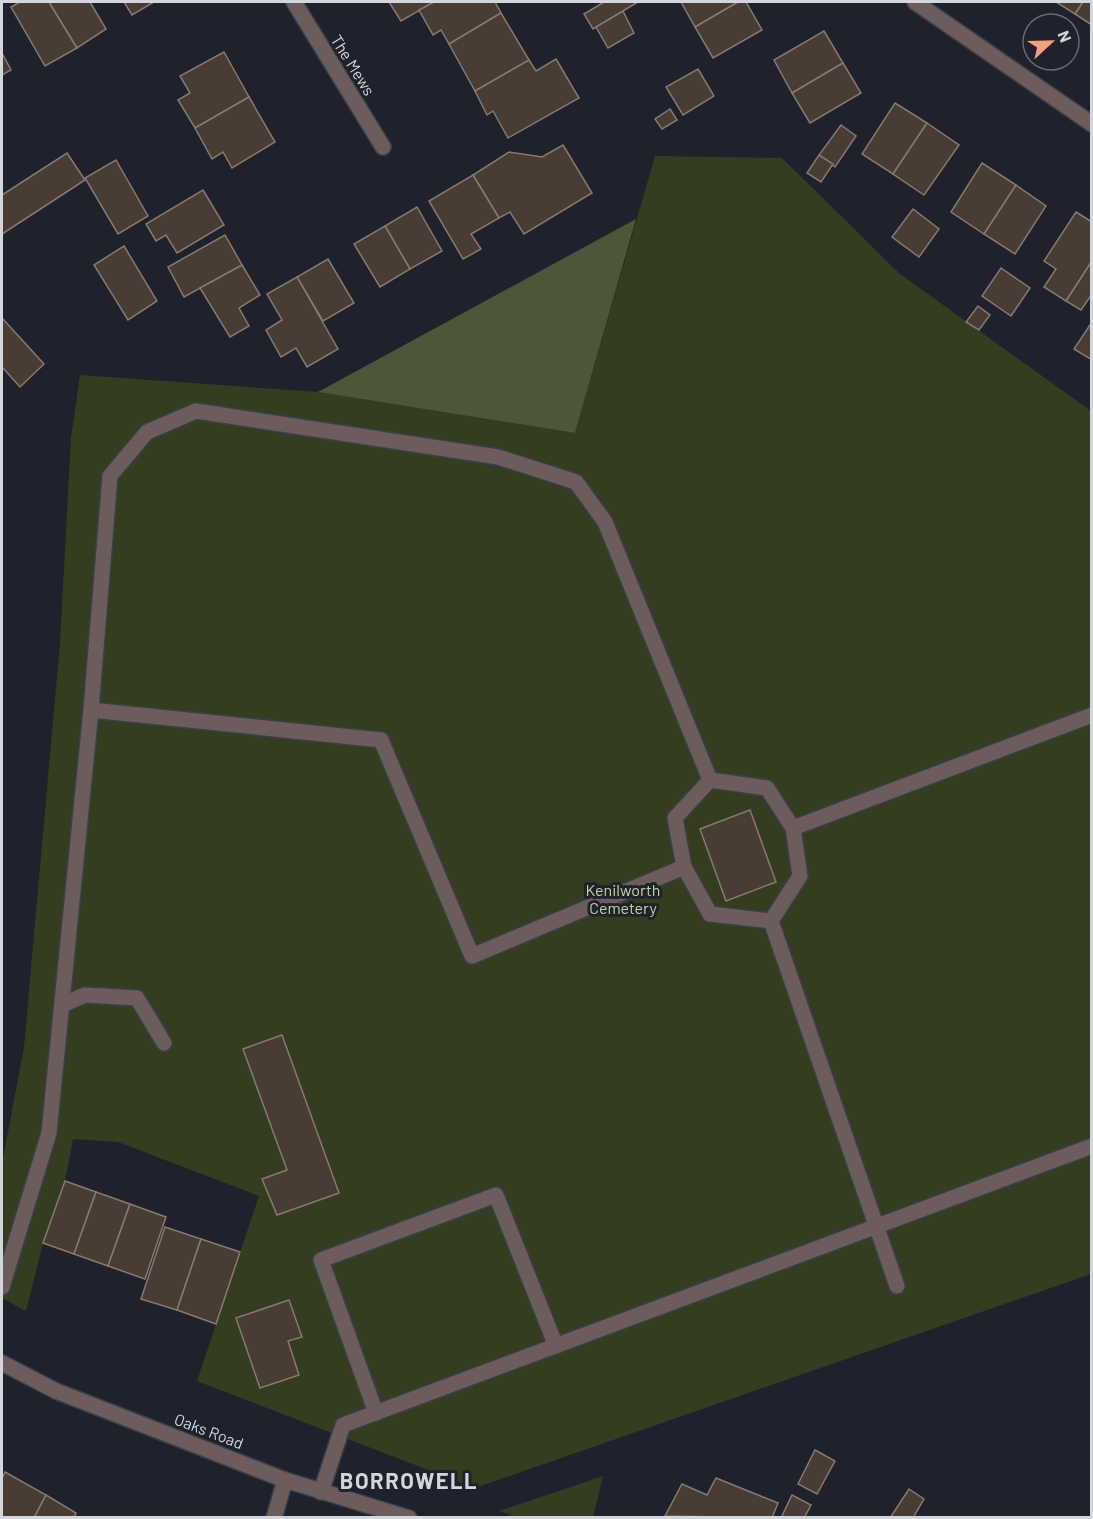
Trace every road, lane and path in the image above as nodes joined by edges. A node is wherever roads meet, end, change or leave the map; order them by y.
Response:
1 (294, 2) edge
2 (915, 2) edge
3 (1092, 124) edge
4 (383, 147) dead end
5 (92, 710) junction
6 (1092, 715) edge
7 (710, 780) junction
8 (793, 828) junction
9 (684, 867) junction
10 (771, 921) junction
11 (62, 1005) junction
12 (164, 1044) dead end
13 (1092, 1146) edge
14 (875, 1226) junction
15 (2, 1287) edge
16 (897, 1287) dead end
17 (556, 1346) junction
18 (2, 1363) edge
19 (376, 1413) junction
20 (285, 1480) junction
21 (321, 1492) junction
22 (274, 1518) edge
23 (409, 1518) edge

1 - 4 street, The Mews
2 - 3 street
5 - 7 street
5 - 9 street
5 - 11 street
6 - 8 street
7 - 8 street
7 - 9 street
8 - 10 street
9 - 10 street
10 - 14 street
11 - 12 street
11 - 15 street
13 - 14 street
14 - 16 street
14 - 17 street
17 - 19 street
17 - 19 street
18 - 20 street, Oaks Road
19 - 21 street
20 - 21 street, Oaks Road
20 - 22 street
21 - 23 street, Oaks Road

